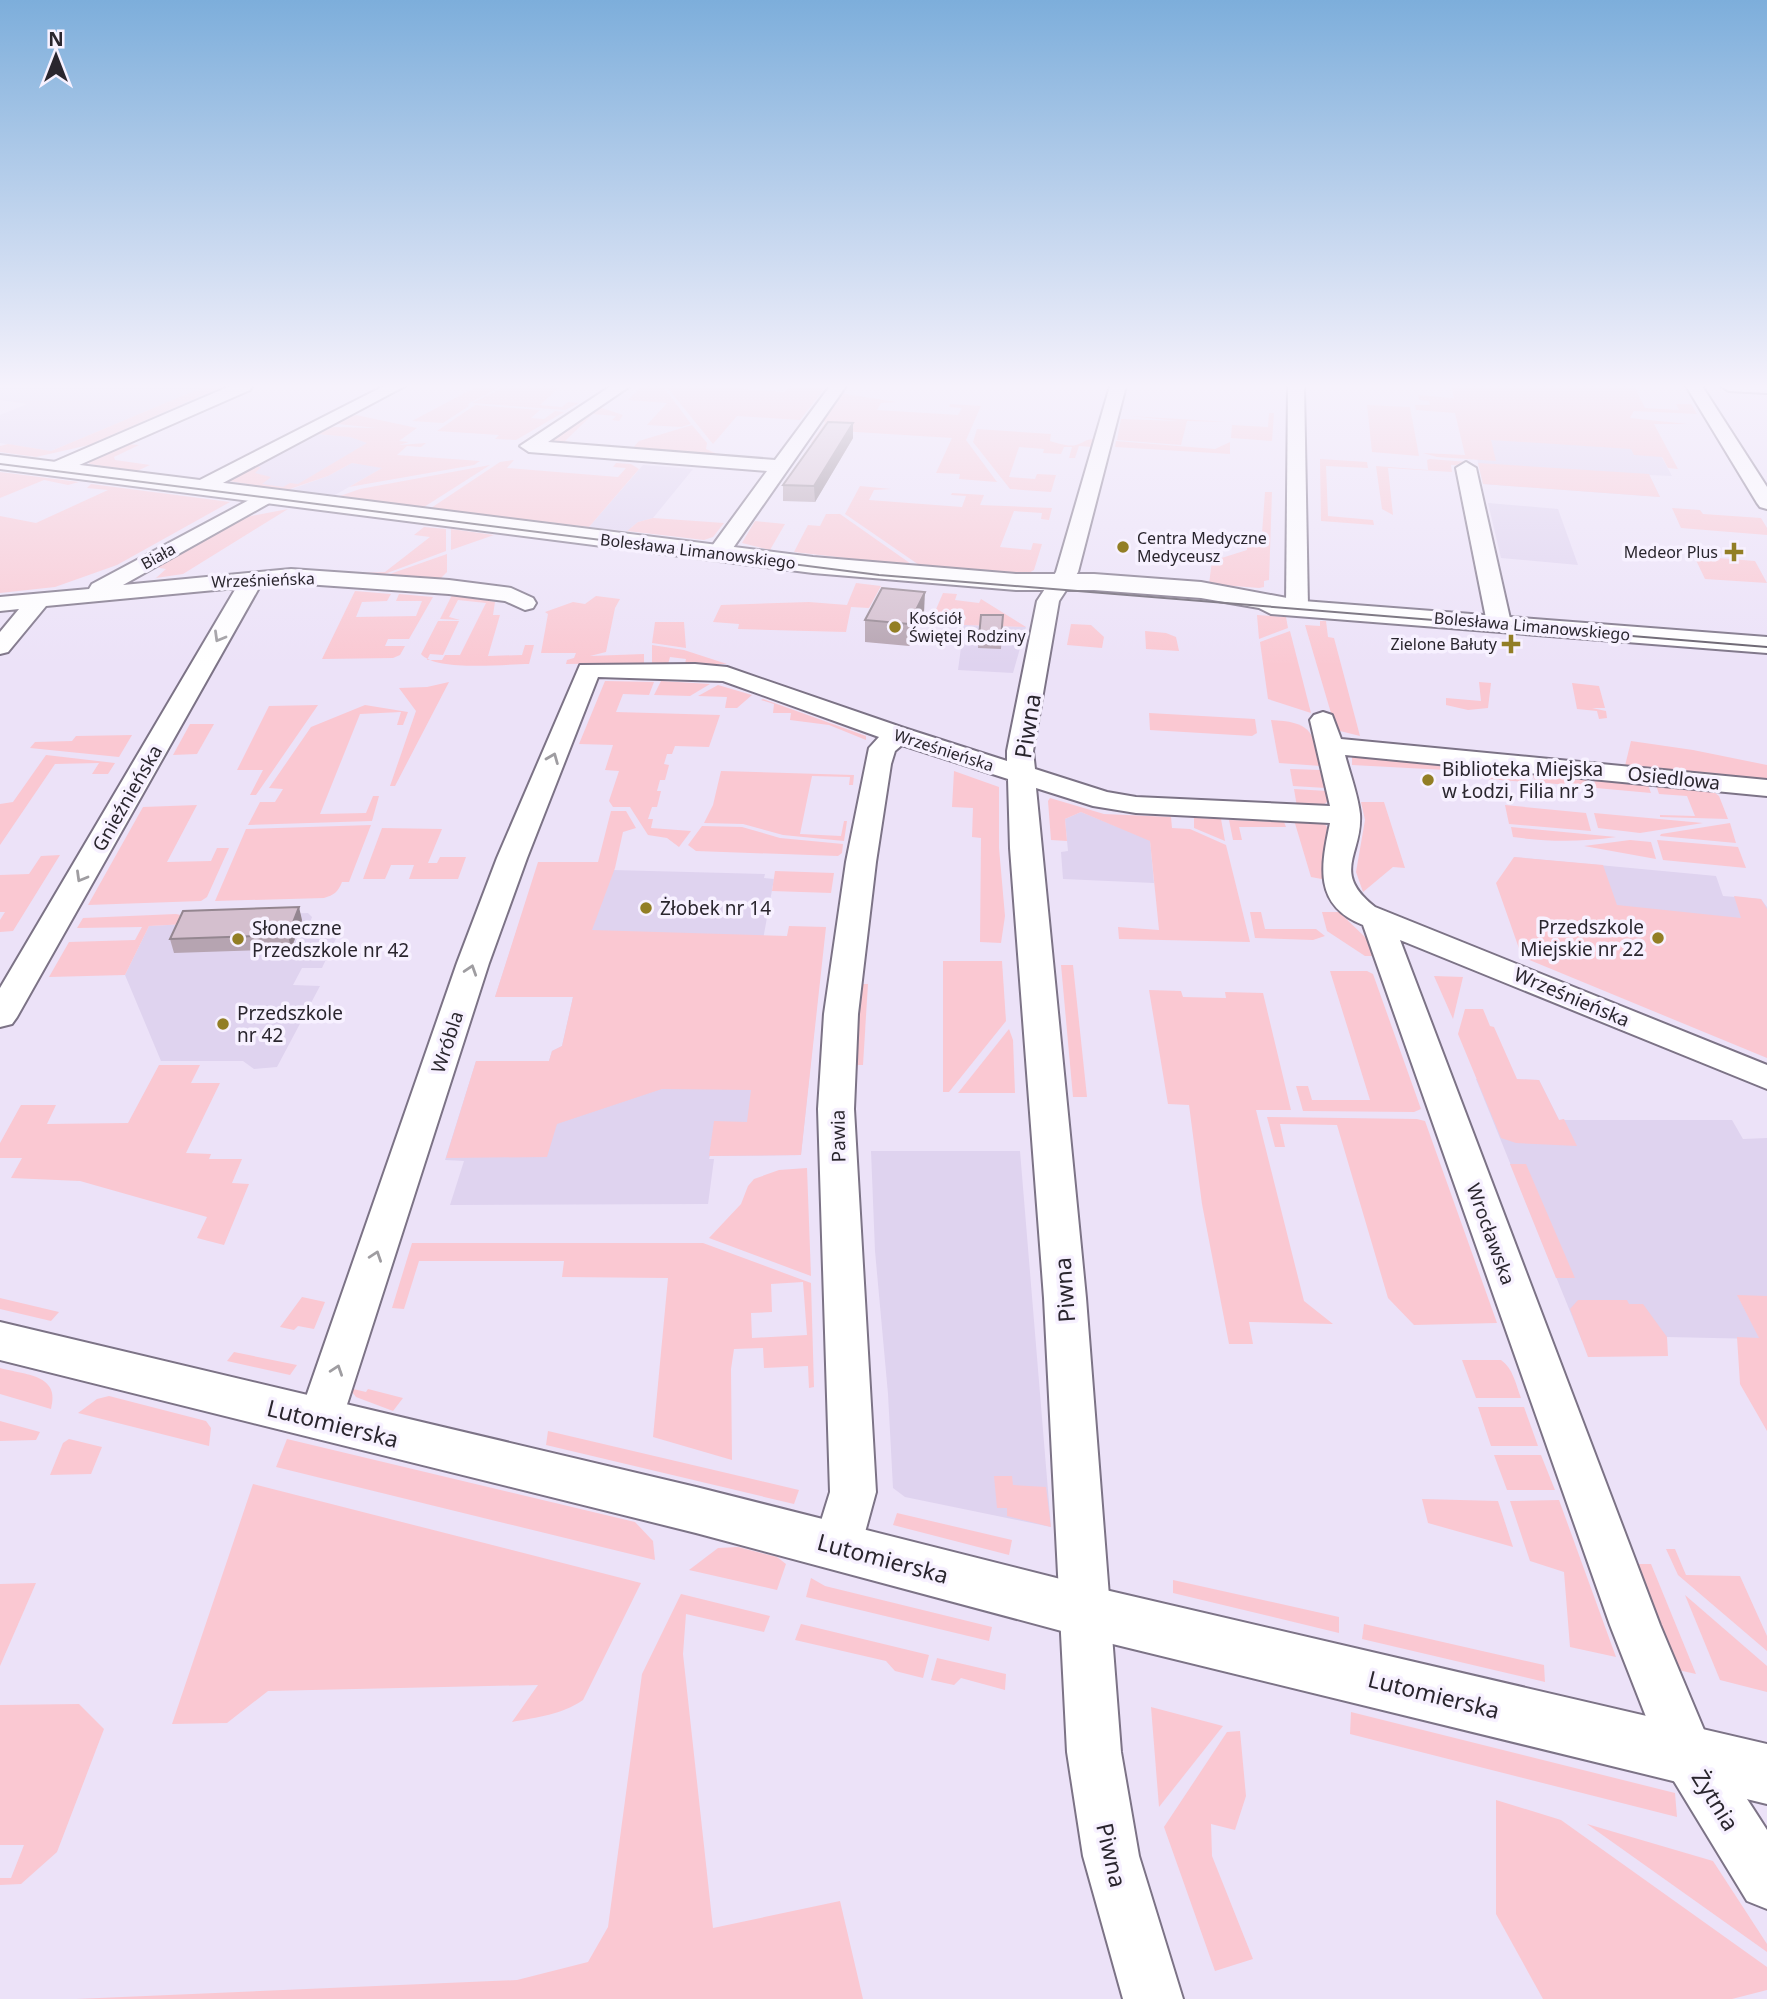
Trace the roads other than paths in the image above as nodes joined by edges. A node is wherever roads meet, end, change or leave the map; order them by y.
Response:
1 (129, 479) edge
2 (216, 479) edge
3 (771, 479) edge
4 (1093, 479) edge
5 (1296, 479) edge
6 (1467, 479) edge
7 (1752, 479) edge
8 (199, 488) junction
9 (266, 497) junction
10 (1767, 503) edge
11 (718, 553) junction
12 (253, 578) junction
13 (1056, 587) junction
14 (88, 596) junction
15 (38, 601) junction
16 (525, 603) dead end
17 (0, 604) edge
18 (1297, 607) junction
19 (1499, 623) junction
20 (1767, 645) edge
21 (0, 647) edge
22 (589, 670) joint
23 (898, 735) junction
24 (1021, 775) junction
25 (1767, 788) edge
26 (1346, 815) junction
27 (1377, 919) junction
28 (0, 1017) edge
29 (1767, 1078) edge
30 (0, 1341) edge
31 (320, 1420) junction
32 (837, 1547) junction
33 (1084, 1611) junction
34 (1688, 1755) junction
35 (1767, 1774) edge
36 (1767, 1881) edge
37 (1153, 1999) edge

1 - 8 street, Bolesława Limanowskiego
2 - 8 street
3 - 11 street
4 - 13 street, Piwna
5 - 18 street
6 - 19 street
7 - 10 street
8 - 9 street, Bolesława Limanowskiego
9 - 11 street, Bolesława Limanowskiego
9 - 14 street, Biała
11 - 13 street, Bolesława Limanowskiego
12 - 14 street, Wrześnieńska
12 - 16 street, Wrześnieńska
12 -> 28 street, Gnieźnieńska
13 - 18 street, Bolesława Limanowskiego
13 - 24 street, Piwna
14 - 15 street, Wrześnieńska
15 - 17 street, Wrześnieńska
15 - 21 street
18 - 19 street, Bolesława Limanowskiego
19 - 20 street, Bolesława Limanowskiego
22 - 23 street, Wrześnieńska
31 -> 22 street, Wróbla
23 - 24 street, Wrześnieńska
23 - 32 street, Pawia
24 - 26 street, Wrześnieńska
24 - 33 street, Piwna
25 - 26 street, Osiedlowa
26 - 27 street
27 - 29 street, Wrześnieńska
27 - 34 street, Wrocławska
30 - 31 street, Lutomierska
31 - 32 street, Lutomierska
32 - 33 street, Lutomierska
33 - 34 street, Lutomierska
33 - 37 street, Piwna
34 - 35 street, Lutomierska
34 - 36 street, Żytnia

